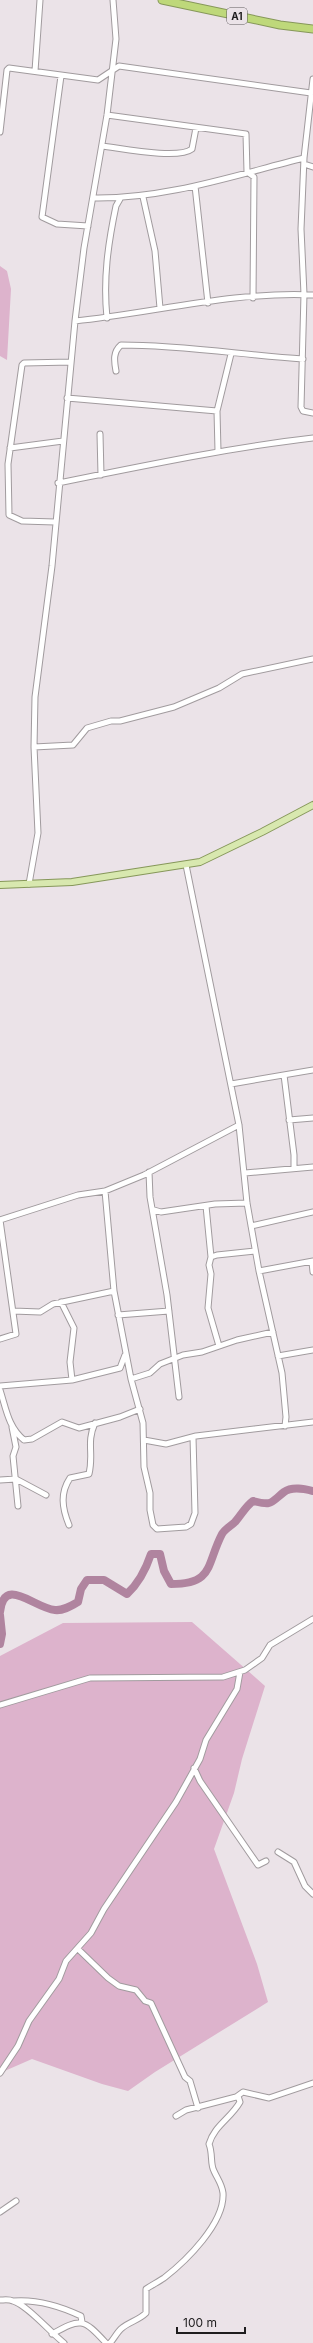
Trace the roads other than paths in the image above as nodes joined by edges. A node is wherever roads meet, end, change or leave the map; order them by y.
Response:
1 (40, 0) edge
2 (113, 0) edge
3 (162, 0) edge
4 (313, 28) edge
5 (111, 70) junction
6 (35, 71) junction
7 (61, 76) junction
8 (313, 79) edge
9 (311, 93) junction
10 (107, 115) junction
11 (196, 128) junction
12 (0, 132) edge
13 (102, 146) junction
14 (304, 161) junction
15 (313, 167) edge
16 (247, 172) junction
17 (195, 186) junction
18 (144, 197) junction
19 (94, 198) junction
20 (120, 199) junction
21 (88, 226) junction
22 (304, 294) junction
23 (313, 295) edge
24 (253, 298) junction
25 (208, 303) junction
26 (160, 308) junction
27 (107, 318) junction
28 (75, 321) junction
29 (231, 354) junction
30 (303, 359) junction
31 (71, 362) junction
32 (116, 371) dead end
33 (67, 398) junction
34 (217, 411) junction
35 (313, 414) edge
36 (100, 434) dead end
37 (313, 438) edge
38 (63, 441) junction
39 (10, 448) junction
40 (218, 451) junction
41 (101, 475) junction
42 (58, 483) junction
43 (55, 522) junction
44 (313, 659) edge
45 (34, 747) junction
46 (313, 805) edge
47 (186, 865) junction
48 (0, 884) edge
49 (29, 884) junction
50 (313, 1070) edge
51 (284, 1075) junction
52 (231, 1084) junction
53 (313, 1118) edge
54 (289, 1120) junction
55 (239, 1125) junction
56 (313, 1167) edge
57 (294, 1168) junction
58 (149, 1172) junction
59 (245, 1173) junction
60 (105, 1191) junction
61 (247, 1203) junction
62 (206, 1206) junction
63 (154, 1210) junction
64 (161, 1212) junction
65 (313, 1212) edge
66 (155, 1216) junction
67 (0, 1220) edge
68 (251, 1226) junction
69 (255, 1250) junction
70 (211, 1257) junction
71 (312, 1262) edge
72 (259, 1271) junction
73 (313, 1272) edge
74 (114, 1291) junction
75 (61, 1302) junction
76 (13, 1311) junction
77 (169, 1311) junction
78 (118, 1315) junction
79 (273, 1332) junction
80 (0, 1339) edge
81 (219, 1346) junction
82 (313, 1350) edge
83 (126, 1351) junction
84 (278, 1356) junction
85 (174, 1358) junction
86 (131, 1378) junction
87 (72, 1380) junction
88 (0, 1386) edge
89 (0, 1390) edge
90 (179, 1397) dead end
91 (140, 1409) junction
92 (313, 1422) edge
93 (95, 1423) junction
94 (12, 1424) junction
95 (285, 1426) junction
96 (193, 1437) junction
97 (24, 1440) junction
98 (144, 1440) junction
99 (16, 1447) junction
100 (16, 1479) junction
101 (0, 1480) edge
102 (46, 1495) dead end
103 (18, 1506) dead end
104 (69, 1525) dead end
105 (313, 1619) edge
106 (240, 1672) junction
107 (0, 1705) edge
108 (194, 1768) junction
109 (278, 1852) dead end
110 (266, 1861) dead end
111 (313, 1894) edge
112 (78, 1949) junction
113 (0, 2073) edge
114 (313, 2083) edge
115 (238, 2096) junction
116 (198, 2108) junction
117 (176, 2116) dead end
118 (16, 2201) dead end
119 (0, 2212) edge
120 (0, 2300) edge
121 (14, 2301) junction
122 (82, 2322) junction
123 (52, 2334) junction
124 (64, 2343) edge
125 (106, 2343) edge
126 (110, 2343) edge

1 - 6 street
2 - 5 street
3 - 4 highway, A1
5 - 7 street
5 - 9 street
5 - 10 street
6 - 7 street
6 - 12 street
7 - 21 street
8 - 9 street
9 - 14 street
10 - 11 street
10 - 13 street
11 - 13 street
11 - 16 street
13 - 19 street
14 - 15 street
14 - 16 street
14 - 22 street
16 - 17 street
16 - 24 street
17 - 18 street
17 - 25 street
18 - 20 street
18 - 26 street
19 - 20 street
19 - 21 street
20 - 27 street
21 - 28 street
22 - 23 street
22 - 24 street
22 - 30 street
24 - 25 street
25 - 26 street
26 - 27 street
27 - 28 street
28 - 31 street
29 - 30 street
29 - 32 street
29 - 34 street
30 - 35 street
31 - 33 street
31 - 39 street
33 - 34 street
33 - 38 street
34 - 40 street
36 - 41 street
37 - 40 street
38 - 39 street
38 - 42 street
39 - 43 street
40 - 41 street
41 - 42 street
42 - 43 street
43 - 45 street
44 - 45 street
45 - 49 street
46 - 47 main road
47 - 49 main road
47 - 52 street
48 - 49 main road
50 - 51 street
51 - 52 street
51 - 54 street
52 - 55 street
53 - 54 street
54 - 57 street
55 - 58 street
55 - 59 street
56 - 57 street
57 - 59 street
58 - 60 street
58 - 63 street
59 - 61 street
60 - 67 street
60 - 74 street
61 - 62 street
61 - 68 street
62 - 64 street
62 - 70 street
63 - 64 street
63 - 66 street
64 - 66 street
65 - 68 street
66 - 77 street
67 - 76 street
68 - 69 street
69 - 70 street
69 - 72 street
70 - 81 street
71 - 72 street
71 - 73 street
72 - 79 street
74 - 75 street
74 - 78 street
75 - 76 street
75 - 87 street
76 - 80 street
77 - 78 street
77 - 85 street
78 - 83 street
79 - 81 street
79 - 84 street
81 - 85 street
82 - 84 street
83 - 86 street
83 - 87 street
84 - 95 street
85 - 86 street
85 - 90 street
86 - 91 street
87 - 88 street
89 - 94 street
91 - 93 street
91 - 98 street
92 - 95 street
93 - 97 street
93 - 104 street
94 - 97 street
94 - 99 street
95 - 96 street
96 - 98 street
96 - 98 street
97 - 99 street
99 - 100 street
100 - 101 street
100 - 102 street
100 - 103 street
105 - 106 street
106 - 107 street
106 - 108 street
108 - 110 street
108 - 112 street
109 - 111 street
112 - 113 street
112 - 116 street
114 - 115 street
115 - 116 street
115 - 126 street
116 - 117 street
118 - 119 street
120 - 121 street
121 - 122 street
121 - 123 street
122 - 123 street
122 - 125 street
123 - 124 street

